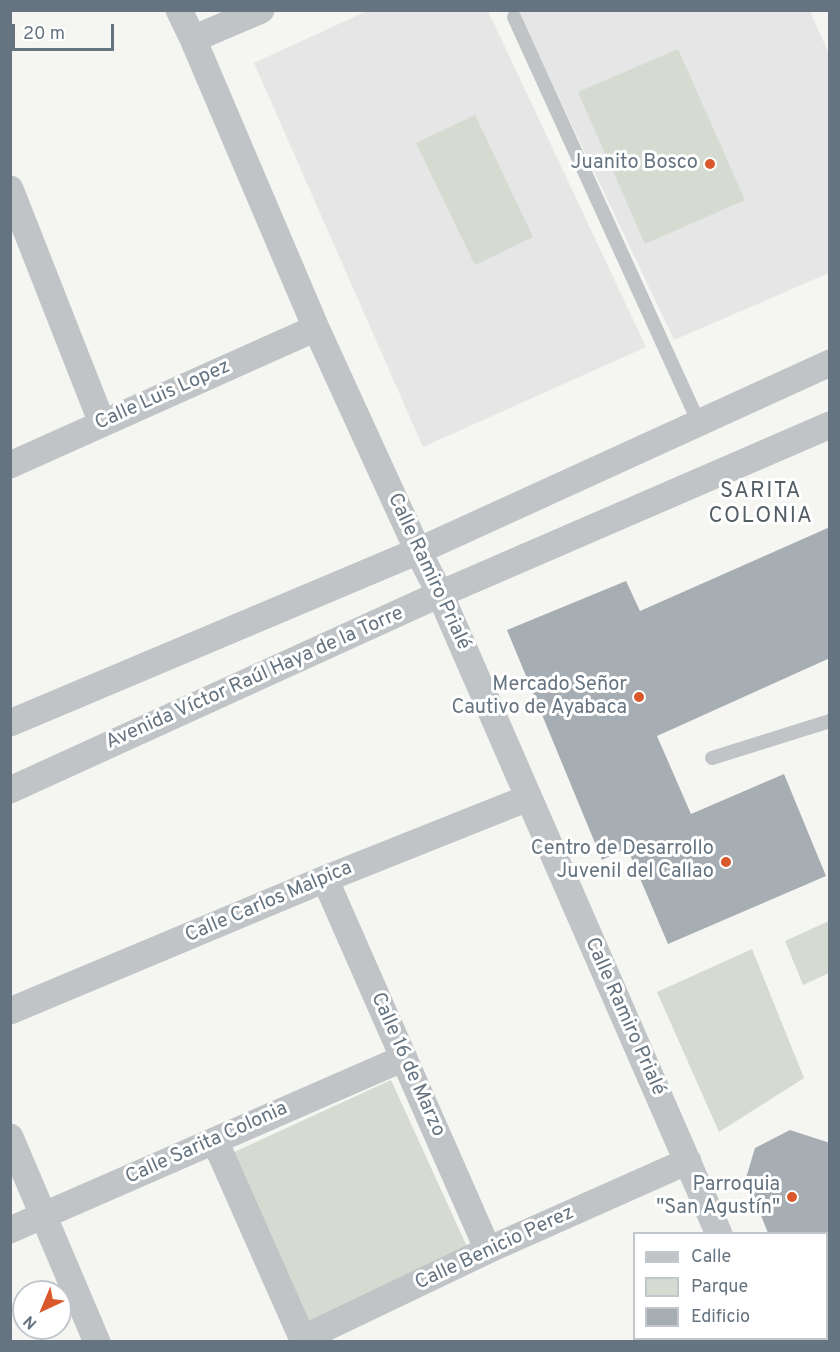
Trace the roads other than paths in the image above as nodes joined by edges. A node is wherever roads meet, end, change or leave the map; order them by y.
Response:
1 (179, 10) edge
2 (261, 10) edge
3 (514, 17) dead end
4 (193, 39) junction
5 (10, 189) edge
6 (19, 236) edge
7 (316, 328) junction
8 (830, 363) edge
9 (102, 423) junction
10 (699, 423) junction
11 (830, 425) edge
12 (10, 465) edge
13 (418, 551) junction
14 (440, 594) junction
15 (830, 721) edge
16 (10, 723) edge
17 (712, 758) dead end
18 (10, 790) edge
19 (528, 798) junction
20 (325, 879) junction
21 (10, 1011) edge
22 (404, 1058) junction
23 (10, 1137) edge
24 (215, 1141) junction
25 (688, 1161) junction
26 (44, 1215) junction
27 (10, 1230) edge
28 (719, 1232) edge
29 (488, 1251) junction
30 (303, 1340) edge
31 (98, 1341) edge

1 - 4 street, Calle Ramiro Prialé
2 - 4 street
3 - 10 lane
4 - 7 street, Calle Ramiro Prialé
5 - 6 street
6 - 9 street
7 - 9 street, Calle Luis Lopez
7 - 13 street, Calle Ramiro Prialé
8 - 10 street
9 - 12 street, Calle Luis Lopez
10 - 13 street
11 - 14 street, Avenida Víctor Raúl Haya de la Torre
13 - 14 street, Calle Ramiro Prialé
13 - 16 street
14 - 18 street, Avenida Víctor Raúl Haya de la Torre
14 - 19 street, Calle Ramiro Prialé
15 - 17 lane
19 - 20 street, Calle Carlos Malpica
19 - 25 street, Calle Ramiro Prialé
20 - 21 street, Calle Carlos Malpica
20 - 22 street, Calle 16 de Marzo
22 - 24 street, Calle Sarita Colonia
22 - 29 street, Calle 16 de Marzo
23 - 26 street
24 - 26 street, Calle Sarita Colonia
24 - 30 street
25 - 28 street, Calle Ramiro Prialé
25 - 29 street, Calle Benicio Perez
26 - 27 street, Calle Sarita Colonia
26 - 31 street
29 - 30 street, Calle Benicio Perez

